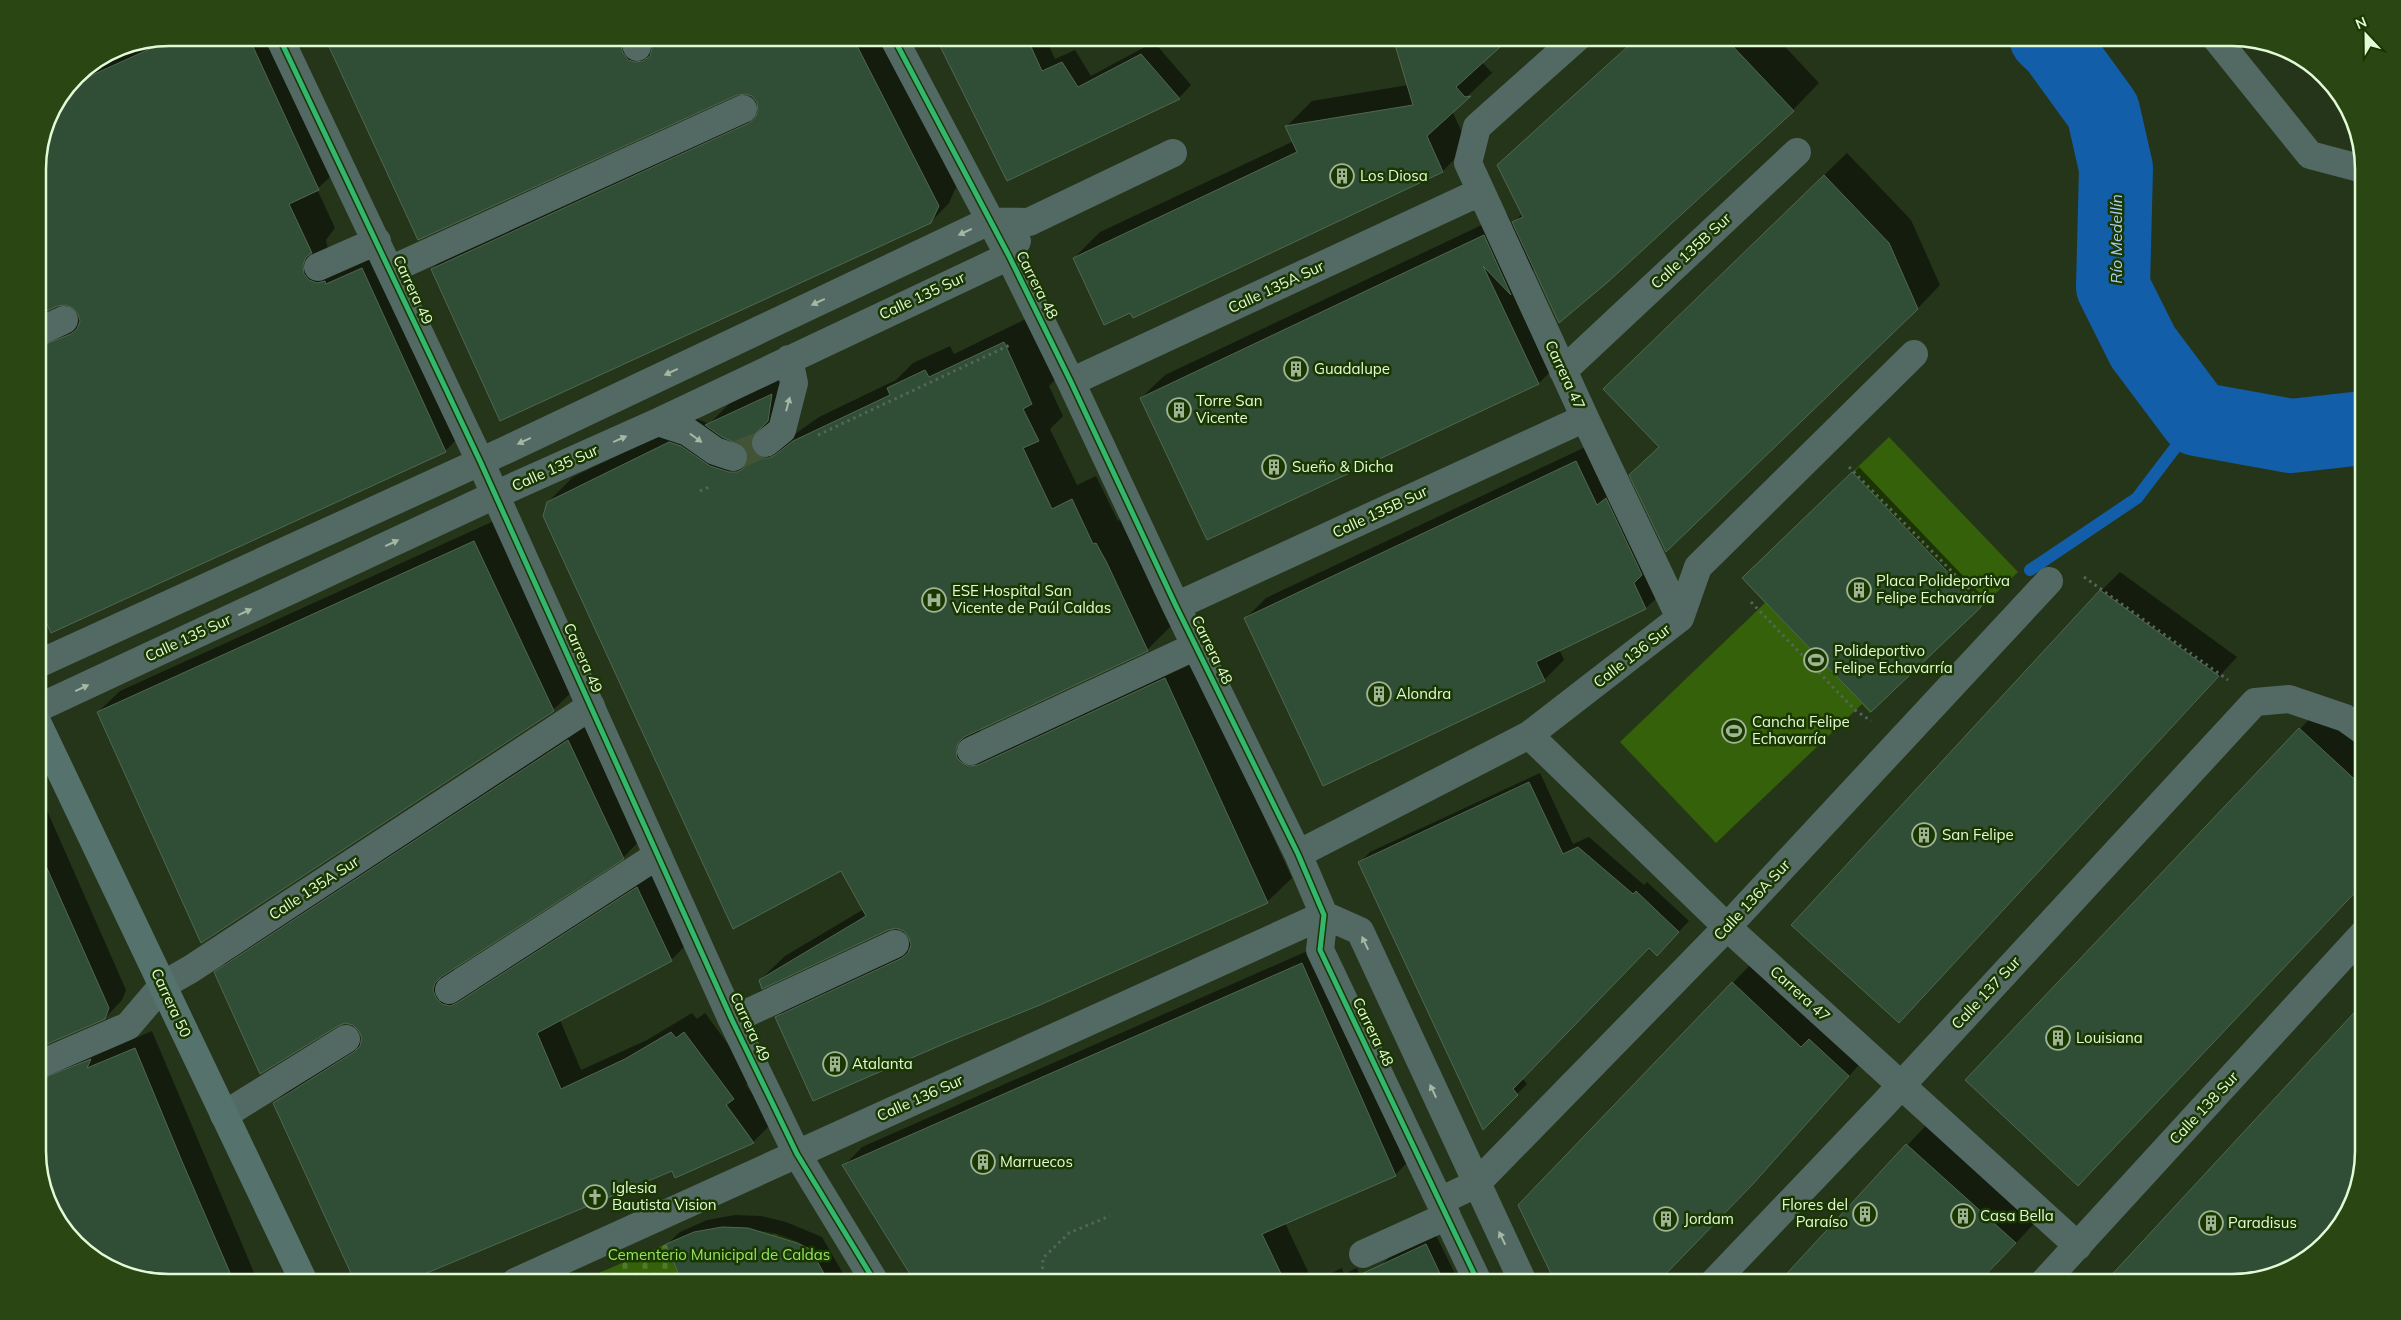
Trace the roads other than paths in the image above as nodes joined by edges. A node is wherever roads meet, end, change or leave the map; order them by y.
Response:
1 (282, 46) edge
2 (897, 46) edge
3 (1569, 46) edge
4 (2221, 46) edge
5 (744, 108) dead end
6 (1797, 152) dead end
7 (1173, 153) dead end
8 (2354, 167) edge
9 (1480, 192) junction
10 (989, 221) junction
11 (1028, 222) junction
12 (377, 241) junction
13 (1009, 256) junction
14 (318, 267) dead end
15 (390, 270) junction
16 (64, 320) dead end
17 (47, 328) edge
18 (1914, 354) dead end
19 (789, 358) junction
20 (1563, 371) junction
21 (1071, 382) junction
22 (1585, 418) junction
23 (658, 422) junction
24 (766, 443) tunnel mouth
25 (732, 458) dead end
26 (480, 462) junction
27 (494, 495) junction
28 (2049, 581) dead end
29 (1176, 606) junction
30 (1680, 618) junction
31 (1196, 646) junction
32 (47, 660) edge
33 (47, 704) edge
34 (591, 706) junction
35 (2355, 725) edge
36 (1529, 735) junction
37 (47, 743) edge
38 (970, 750) dead end
39 (1298, 854) junction
40 (658, 855) junction
41 (1324, 915) junction
42 (1727, 926) junction
43 (895, 944) dead end
44 (2355, 944) edge
45 (163, 985) junction
46 (449, 990) dead end
47 (732, 1020) junction
48 (346, 1039) dead end
49 (47, 1061) edge
50 (1901, 1086) junction
51 (224, 1115) junction
52 (797, 1154) junction
53 (1476, 1184) junction
54 (1444, 1208) junction
55 (2078, 1246) junction
56 (1362, 1254) dead end
57 (300, 1274) edge
58 (533, 1274) edge
59 (870, 1274) edge
60 (1474, 1274) edge
61 (1519, 1274) edge
62 (1722, 1274) edge
63 (2052, 1274) edge

1 - 12 street, Carrera 49
2 - 10 street, Carrera 48
3 - 9 street, Carrera 47
4 - 8 street
5 - 15 street
6 - 20 street, Calle 135B Sur
7 - 11 street
9 - 20 street, Carrera 47
9 - 21 street, Calle 135A Sur
10 - 11 street
10 - 13 street, Carrera 48
10 -> 26 street
11 - 13 street
12 - 14 street
12 - 15 street, Carrera 49
13 - 19 street, Calle 135 Sur
13 - 21 street, Carrera 48
15 - 26 street, Carrera 49
16 - 17 street
18 - 30 street, Calle 136 Sur
19 - 23 street, Calle 135 Sur
24 -> 19 street
20 - 22 street, Carrera 47
21 - 29 street, Carrera 48
22 - 29 street, Calle 135B Sur
22 - 30 street, Carrera 47
23 -> 25 street
27 -> 23 street, Calle 135 Sur
26 - 27 street, Carrera 49
26 - 32 street
33 -> 27 street, Calle 135 Sur
27 - 34 street, Carrera 49
28 - 42 street, Calle 136A Sur
29 - 31 street, Carrera 48
30 - 36 street, Calle 136 Sur
31 - 38 street
31 - 39 street, Carrera 48
34 - 40 street, Carrera 49
34 - 45 street, Calle 135A Sur
35 - 50 street, Calle 137 Sur
36 - 39 street, Calle 136 Sur
36 - 42 street, Carrera 47
37 - 45 main road, Carrera 50
39 - 41 street, Carrera 48
40 - 46 street
40 - 47 street, Carrera 49
41 - 52 street, Calle 136 Sur
53 -> 41 street, Carrera 48
41 - 54 street, Carrera 48
42 - 50 street, Carrera 47
42 - 53 street, Calle 136A Sur
43 - 47 street
44 - 55 street, Calle 138 Sur
45 - 49 street, Calle 135A Sur
45 - 51 main road, Carrera 50
47 - 52 street, Carrera 49
48 - 51 street
50 - 55 street, Carrera 47
50 - 62 street, Calle 137 Sur
51 - 57 main road, Carrera 50
52 - 58 street, Calle 136 Sur
52 - 59 street, Carrera 49
53 - 54 street, Calle 136A Sur
61 -> 53 street, Carrera 48
54 - 56 street, Calle 136A Sur
54 - 60 street, Carrera 48
55 - 63 street, Calle 138 Sur

